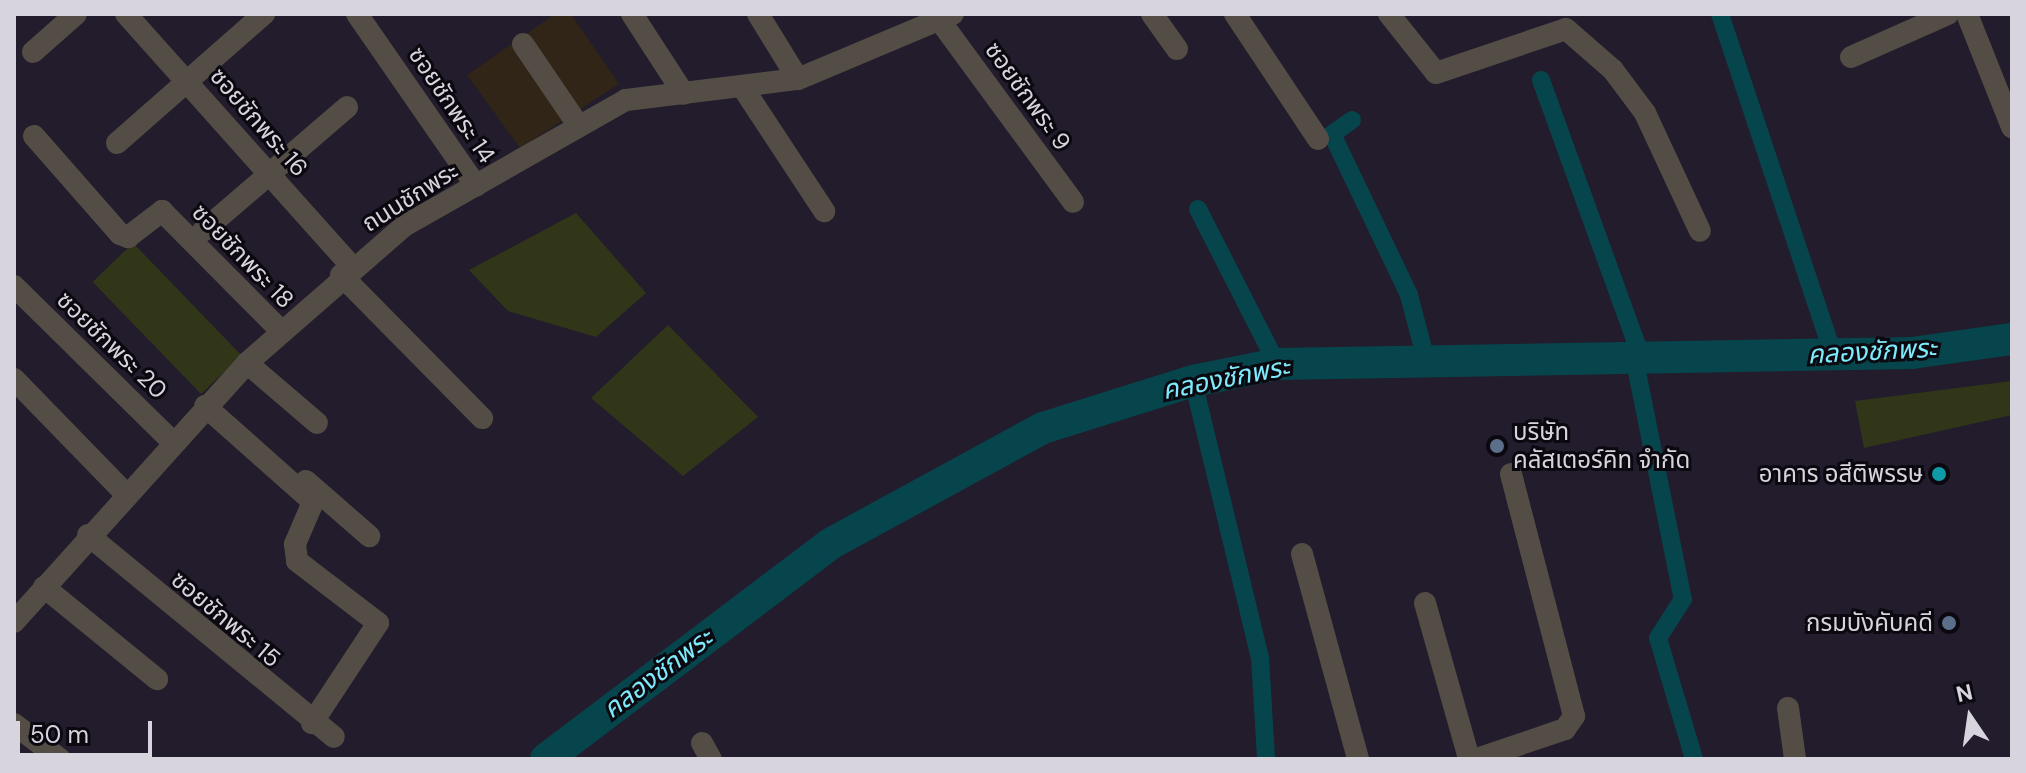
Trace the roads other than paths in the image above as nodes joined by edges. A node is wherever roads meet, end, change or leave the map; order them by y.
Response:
1 (76, 14) edge
2 (126, 14) edge
3 (264, 14) edge
4 (357, 14) edge
5 (632, 14) edge
6 (758, 14) edge
7 (1152, 14) edge
8 (1235, 14) edge
9 (1389, 14) edge
10 (1948, 14) edge
11 (1967, 14) edge
12 (942, 16) edge
13 (523, 44) dead end
14 (1177, 49) dead end
15 (33, 52) dead end
16 (1851, 57) dead end
17 (798, 79) junction
18 (189, 81) junction
19 (745, 91) junction
20 (684, 94) junction
21 (347, 107) dead end
22 (578, 125) junction
23 (2012, 127) edge
24 (34, 136) dead end
25 (1318, 139) dead end
26 (117, 143) dead end
27 (267, 172) junction
28 (476, 186) junction
29 (1073, 202) dead end
30 (824, 211) dead end
31 (203, 231) dead end
32 (1700, 231) dead end
33 (346, 271) junction
34 (14, 286) edge
35 (280, 330) junction
36 (247, 363) junction
37 (14, 379) edge
38 (208, 403) junction
39 (482, 418) dead end
40 (317, 423) dead end
41 (173, 442) junction
42 (1511, 474) dead end
43 (125, 493) junction
44 (88, 535) junction
45 (369, 536) dead end
46 (1302, 554) dead end
47 (44, 587) junction
48 (1425, 603) dead end
49 (14, 622) edge
50 (157, 679) dead end
51 (1788, 708) dead end
52 (312, 723) junction
53 (14, 724) edge
54 (334, 737) dead end
55 (60, 759) edge
56 (1358, 759) edge
57 (1469, 759) edge
58 (1477, 759) edge
59 (1795, 759) edge

1 - 15 street
2 - 18 street, ซอยชักพระ 16
3 - 18 street
4 - 28 street, ซอยชักพระ 14
5 - 20 street
6 - 17 street
7 - 14 street
8 - 25 street
9 - 32 street
10 - 16 street
11 - 23 street
12 - 17 street, ถนนชักพระ
12 - 29 street, ซอยชักพระ 9
13 - 22 street
17 - 19 street, ถนนชักพระ
18 - 26 street
18 - 27 street, ซอยชักพระ 16
19 - 20 street, ถนนชักพระ
19 - 30 street
20 - 22 street, ถนนชักพระ
21 - 27 street
22 - 28 street, ถนนชักพระ
24 - 35 street, ซอยชักพระ 18
27 - 31 street
27 - 33 street, ซอยชักพระ 16
28 - 33 street, ถนนชักพระ
33 - 35 street, ถนนชักพระ
33 - 39 street, ซอยชักพระ 16
34 - 41 street, ซอยชักพระ 20
35 - 36 street, ถนนชักพระ
36 - 38 street, ถนนชักพระ
36 - 40 street
37 - 43 street
38 - 41 street, ถนนชักพระ
38 - 45 street
38 - 52 street
41 - 43 street, ถนนชักพระ
42 - 58 street
43 - 44 street, ถนนชักพระ
44 - 47 street, ถนนชักพระ
44 - 52 street, ซอยชักพระ 15
46 - 56 street
47 - 49 street, ถนนชักพระ
47 - 50 street
48 - 57 street
51 - 59 street
52 - 54 street, ซอยชักพระ 15
53 - 55 street

